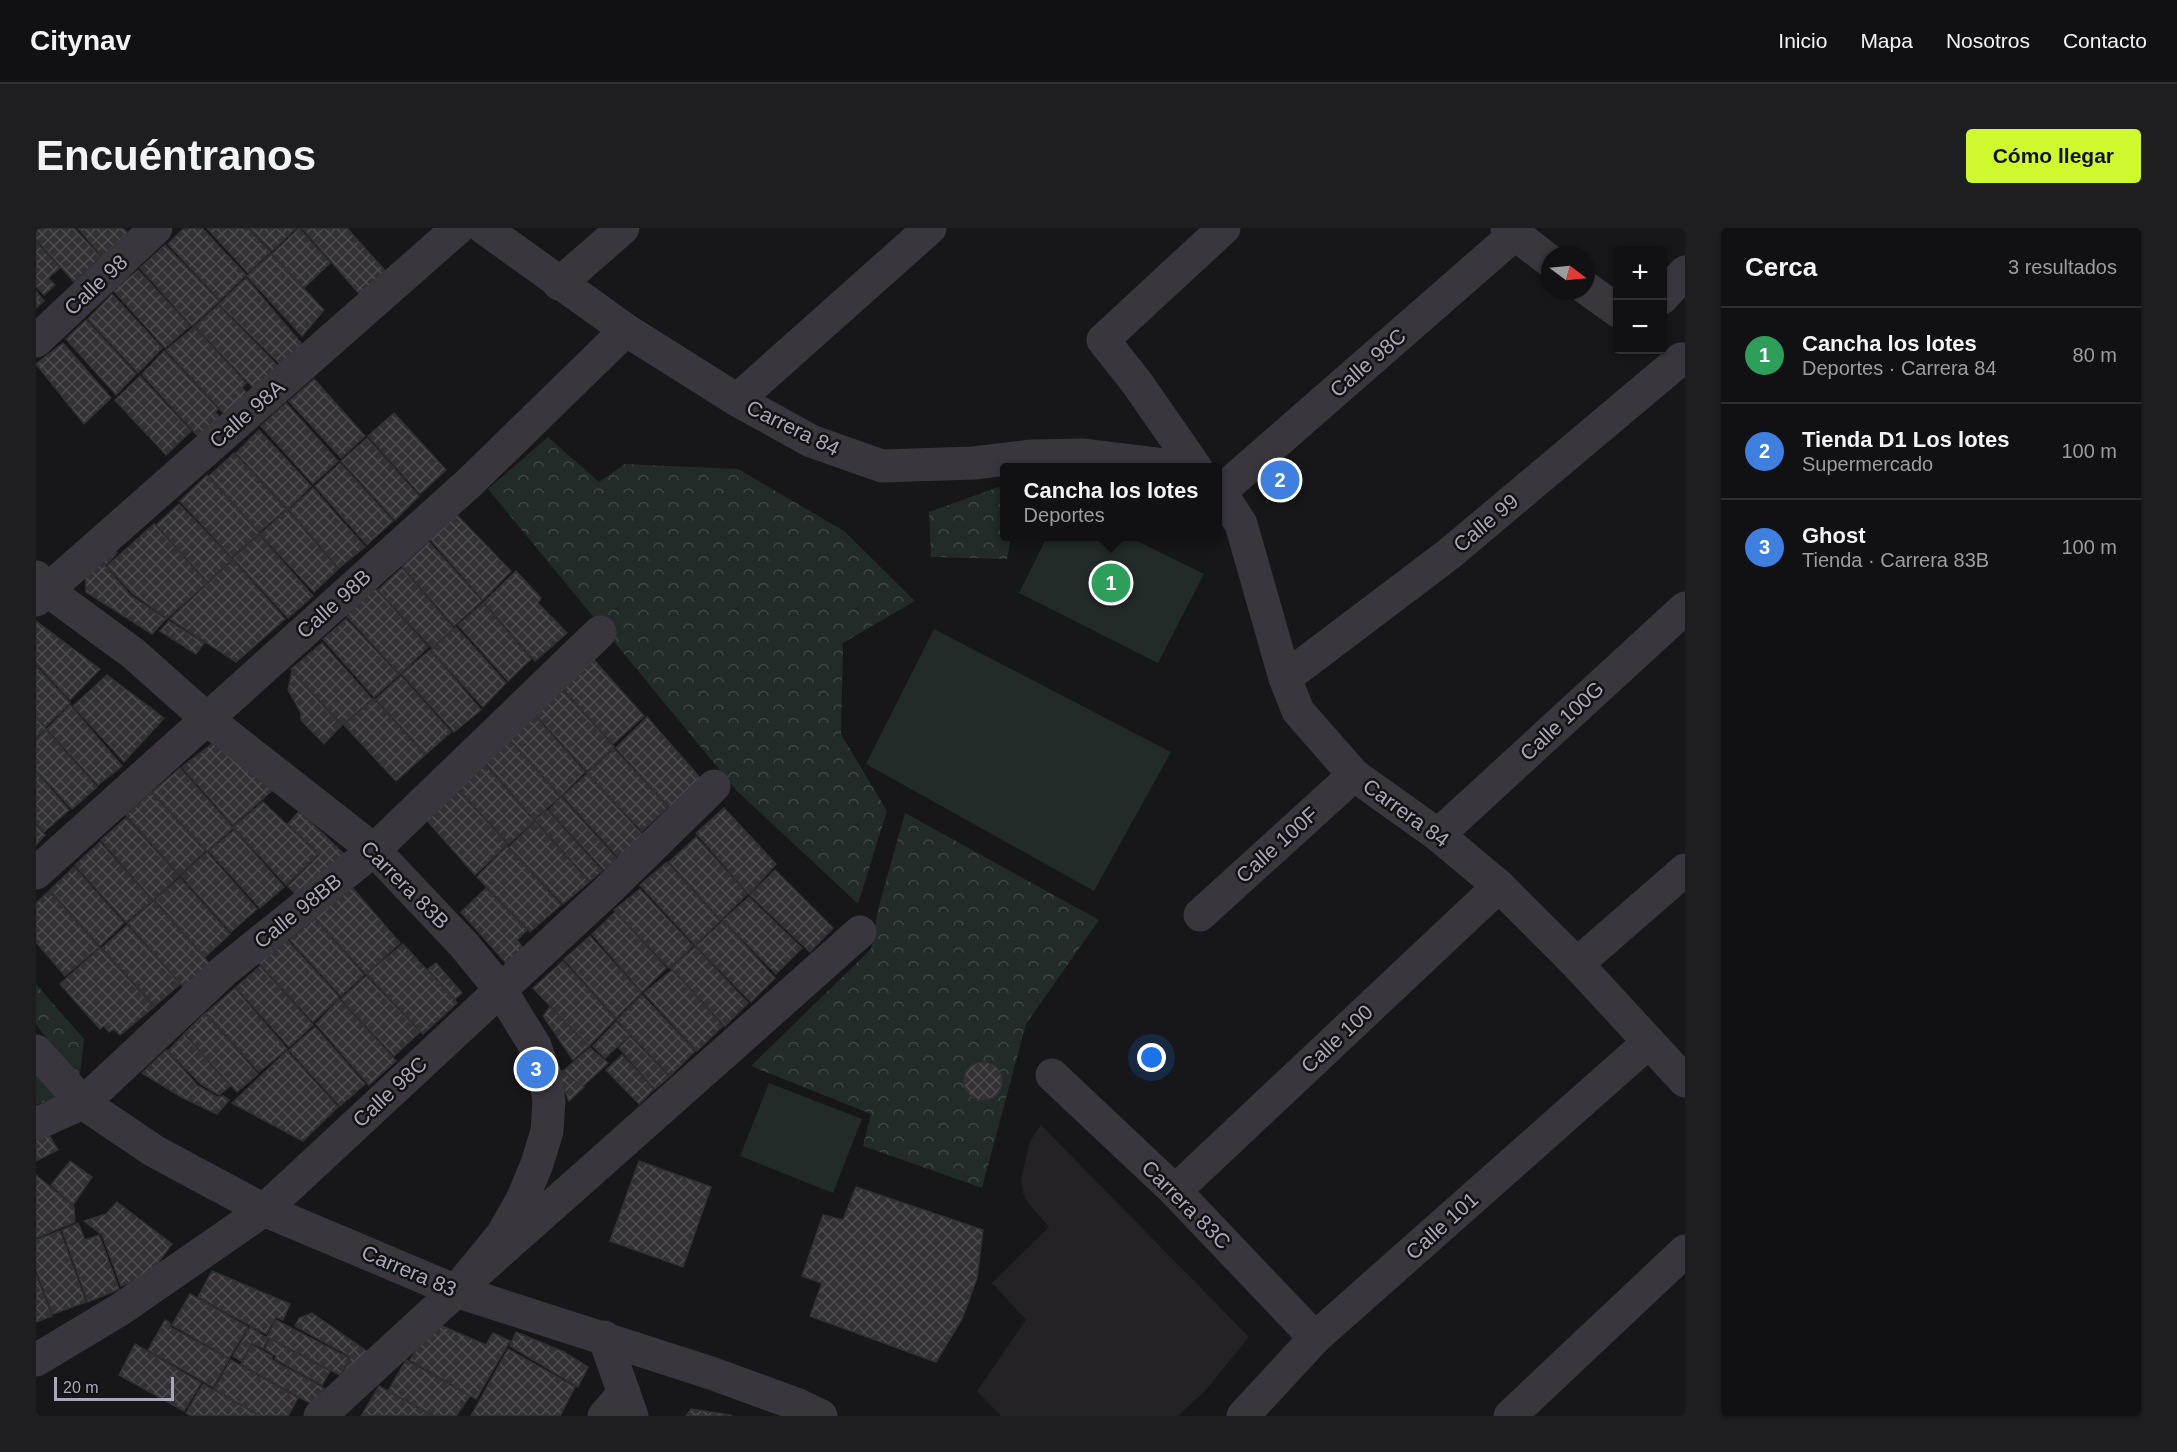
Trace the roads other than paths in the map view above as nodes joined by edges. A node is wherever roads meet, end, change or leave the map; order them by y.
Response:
1 (156, 228) edge
2 (458, 228) edge
3 (483, 228) edge
4 (623, 228) edge
5 (930, 228) edge
6 (1224, 228) edge
7 (1511, 231) edge
8 (1541, 254) edge
9 (1685, 272) edge
10 (559, 284) junction
11 (1667, 292) edge
12 (1595, 294) edge
13 (1613, 307) edge
14 (626, 330) junction
15 (36, 341) edge
16 (1676, 355) edge
17 (736, 400) junction
18 (1147, 463) edge
19 (1193, 463) edge
20 (1222, 486) edge
21 (1222, 494) edge
22 (40, 589) edge
23 (1685, 608) edge
24 (600, 632) dead end
25 (1285, 678) junction
26 (207, 719) junction
27 (1354, 775) junction
28 (714, 786) dead end
29 (1438, 835) junction
30 (374, 850) junction
31 (1685, 870) edge
32 (36, 873) edge
33 (1499, 886) junction
34 (1200, 915) dead end
35 (860, 932) dead end
36 (1577, 964) junction
37 (500, 989) junction
38 (1648, 1042) junction
39 (36, 1051) edge
40 (1052, 1075) dead end
41 (1685, 1081) edge
42 (83, 1103) junction
43 (36, 1124) edge
44 (1175, 1191) junction
45 (264, 1210) junction
46 (1685, 1251) edge
47 (456, 1291) junction
48 (604, 1337) junction
49 (1315, 1338) junction
50 (36, 1360) edge
51 (620, 1408) edge
52 (320, 1416) edge
53 (820, 1416) edge
54 (1243, 1416) edge
55 (1510, 1416) edge

1 - 15 street, Calle 98
2 - 22 street, Calle 98A
3 - 10 street, Carrera 84
4 - 10 street
5 - 17 street
6 - 19 street
7 - 8 street
7 - 20 street, Calle 98C
9 - 11 street
10 - 14 street, Carrera 84
12 - 13 street
14 - 17 street, Carrera 84
14 - 26 street, Calle 98B
16 - 25 street, Calle 99
17 - 18 street, Carrera 84
21 - 25 street, Carrera 84
22 - 26 street, Carrera 83B
23 - 29 street, Calle 100G
24 - 30 street, Calle 98BB
25 - 27 street, Carrera 84
26 - 30 street, Carrera 83B
26 - 32 street, Calle 98B
27 - 29 street, Carrera 84
27 - 34 street, Calle 100F
28 - 37 street, Calle 98C
29 - 33 street, Carrera 84
30 - 37 street, Carrera 83B
30 - 42 street, Calle 98BB
31 - 36 street
33 - 36 street, Carrera 84
33 - 44 street, Calle 100
35 - 47 street
36 - 38 street, Carrera 84
37 - 45 street, Calle 98C
37 - 47 street, Carrera 83B
38 - 41 street, Carrera 84
38 - 49 street, Calle 101
39 - 42 street, Carrera 83
40 - 44 street, Carrera 83C
42 - 43 street, Calle 98BB
42 - 45 street, Carrera 83
44 - 49 street, Carrera 83C
45 - 47 street, Carrera 83
45 - 50 street, Calle 98C
46 - 55 street
47 - 48 street, Carrera 83
47 - 52 street
48 - 51 street
48 - 53 street, Carrera 83
49 - 54 street, Calle 101

